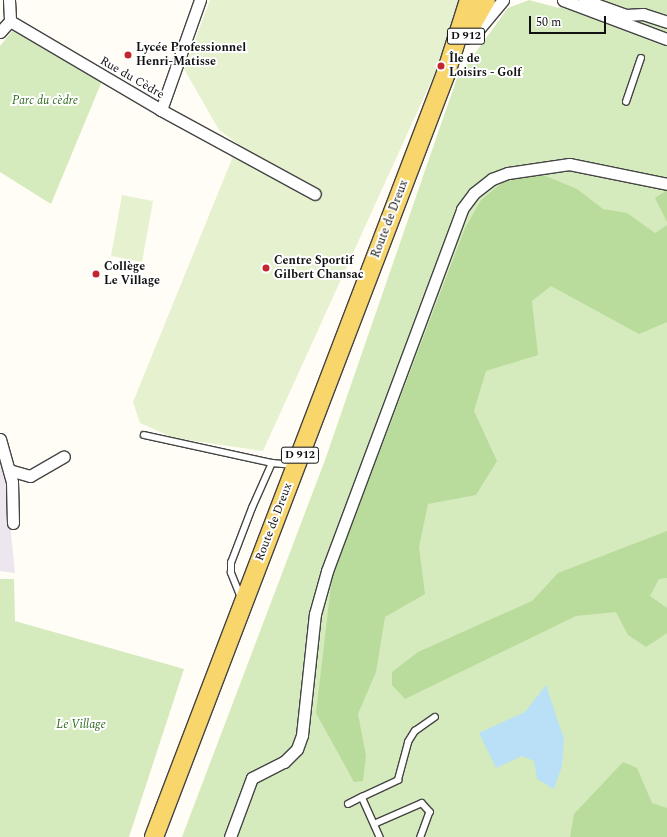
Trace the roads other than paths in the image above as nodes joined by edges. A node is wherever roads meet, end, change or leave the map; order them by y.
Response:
1 (9, 0) edge
2 (200, 0) edge
3 (469, 0) edge
4 (486, 0) edge
5 (503, 0) edge
6 (563, 0) edge
7 (584, 0) edge
8 (10, 21) junction
9 (667, 22) edge
10 (0, 32) edge
11 (464, 39) junction
12 (667, 39) edge
13 (641, 58) dead end
14 (446, 73) junction
15 (626, 102) dead end
16 (161, 110) junction
17 (667, 184) edge
18 (315, 194) dead end
19 (144, 435) dead end
20 (0, 439) edge
21 (64, 456) dead end
22 (272, 463) junction
23 (296, 465) junction
24 (9, 470) junction
25 (13, 523) dead end
26 (243, 603) junction
27 (435, 717) dead end
28 (362, 797) junction
29 (348, 804) dead end
30 (374, 824) junction
31 (154, 837) edge
32 (230, 837) edge
33 (380, 837) edge
34 (421, 837) edge

1 - 8 street
2 - 16 street, Rue du Cèdre
3 - 14 main road, Route de Dreux / D 912
4 - 11 main road, Route de Dreux / D 912
5 - 11 street
6 - 12 street
7 - 9 street
8 - 10 street
8 - 16 street, Rue du Cèdre
11 - 14 main road, Route de Dreux / D 912
13 - 15 lane
14 - 23 main road, Route de Dreux / D 912
16 - 18 street
17 - 32 street
19 - 22 lane
20 - 24 street
21 - 24 street
22 - 23 lane
22 - 26 lane
23 - 26 main road, Route de Dreux / D 912
24 - 25 street
26 - 31 main road, Route de Dreux / D 912
27 - 28 lane
28 - 29 lane
28 - 30 lane
30 - 33 lane
30 - 34 lane

